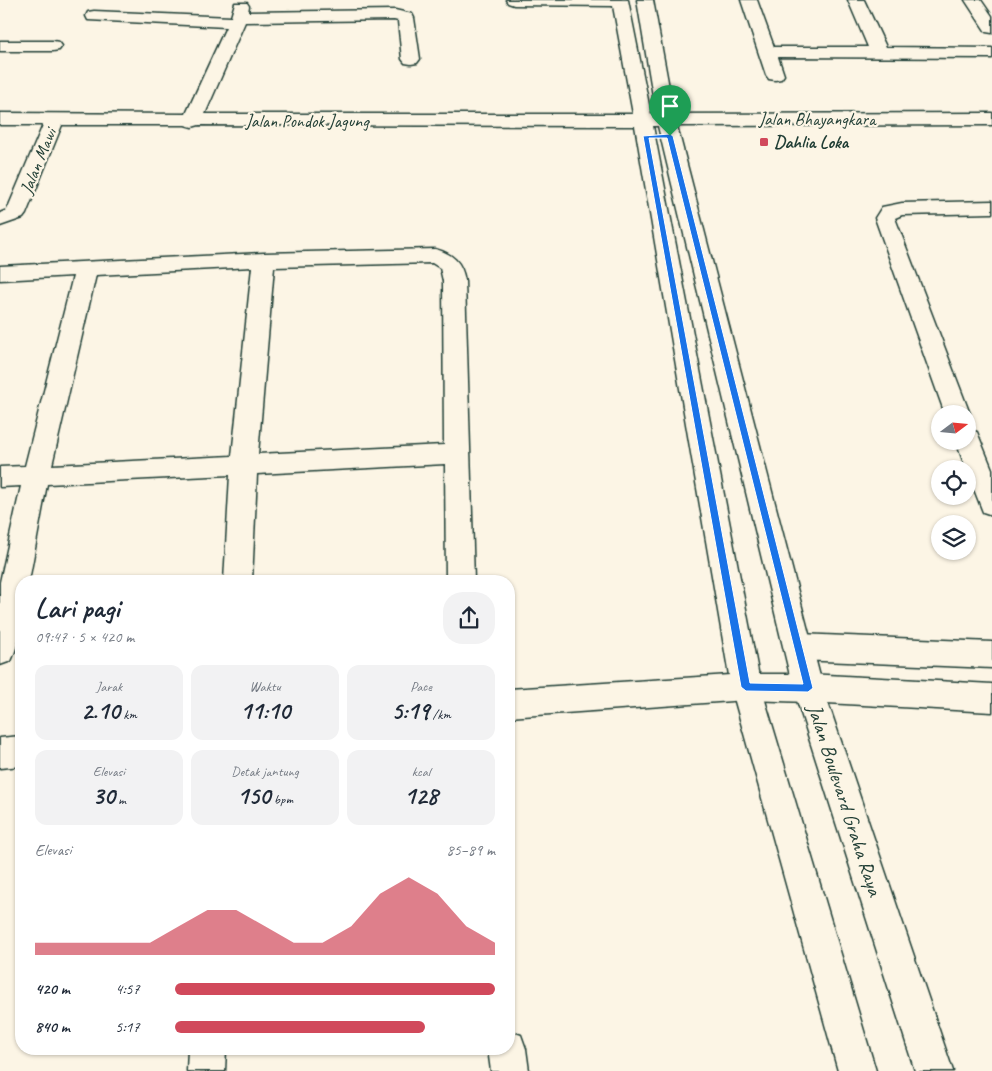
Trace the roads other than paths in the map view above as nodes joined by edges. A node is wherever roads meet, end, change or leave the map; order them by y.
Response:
1 (514, 0) edge
2 (620, 0) edge
3 (645, 0) edge
4 (749, 0) edge
5 (856, 0) edge
6 (973, 0) edge
7 (239, 13) edge
8 (94, 16) dead end
9 (992, 28) edge
10 (0, 46) edge
11 (53, 46) dead end
12 (768, 52) junction
13 (879, 52) junction
14 (992, 53) edge
15 (411, 59) dead end
16 (775, 75) dead end
17 (0, 119) edge
18 (55, 119) junction
19 (992, 119) edge
20 (192, 121) junction
21 (656, 128) junction
22 (992, 135) edge
23 (991, 208) edge
24 (0, 220) edge
25 (264, 260) junction
26 (86, 269) junction
27 (0, 273) edge
28 (955, 405) edge
29 (972, 450) edge
30 (458, 454) junction
31 (244, 465) junction
32 (36, 475) junction
33 (0, 477) edge
34 (992, 505) edge
35 (16, 575) edge
36 (238, 575) edge
37 (460, 575) edge
38 (15, 578) edge
39 (799, 647) junction
40 (0, 652) edge
41 (992, 655) edge
42 (746, 687) junction
43 (808, 688) junction
44 (992, 698) edge
45 (515, 703) edge
46 (15, 752) edge
47 (0, 753) edge
48 (207, 1055) edge
49 (508, 1055) edge
50 (206, 1071) edge
51 (510, 1071) edge
52 (856, 1071) edge
53 (934, 1071) edge

1 - 2 street
2 - 21 street, Jalan Boulevard Graha Raya
3 - 21 street, Jalan Boulevard Graha Raya
4 - 12 street
5 - 13 street
6 - 9 street
7 - 8 street
7 - 15 street
7 - 20 street
10 - 11 street
12 - 13 street
12 - 16 street
13 - 14 street
17 - 18 street, Jalan Pondok Jagung
18 - 20 street, Jalan Pondok Jagung
18 - 24 street, Jalan Mawi
19 - 21 street, Jalan Bhayangkara
20 - 21 street, Jalan Pondok Jagung
21 - 22 street, Jalan Bhayangkara
21 - 39 street, Jalan Boulevard Graha Raya
21 - 42 street, Jalan Boulevard Graha Raya
23 - 28 street
25 - 26 street
25 - 30 street
25 - 31 street
26 - 27 street
26 - 32 street
29 - 34 street
30 - 31 street
30 - 37 street
31 - 32 street
31 - 36 street
32 - 33 street
32 - 35 street
38 - 40 street
39 - 41 street
39 - 43 street, Jalan Boulevard Graha Raya
42 - 43 street
42 - 45 street
42 - 52 street, Jalan Boulevard Graha Raya
43 - 44 street
43 - 53 street, Jalan Boulevard Graha Raya
46 - 47 street
48 - 50 street
49 - 51 street

